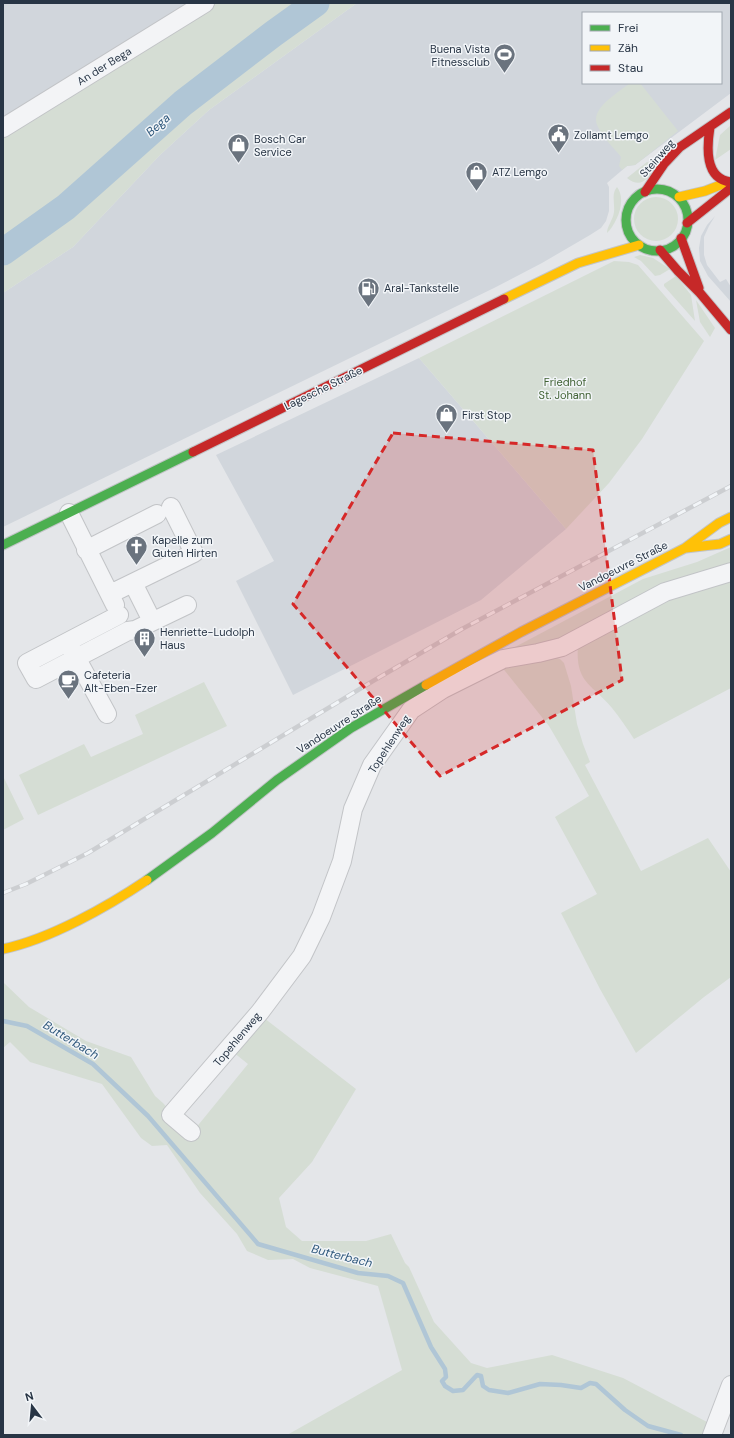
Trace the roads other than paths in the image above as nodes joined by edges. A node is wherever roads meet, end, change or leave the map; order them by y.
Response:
1 (205, 3) edge
2 (731, 112) edge
3 (710, 127) junction
4 (3, 128) edge
5 (690, 140) junction
6 (681, 158) dead end
7 (674, 183) dead end
8 (730, 184) edge
9 (645, 192) junction
10 (677, 196) junction
11 (626, 222) junction
12 (687, 222) junction
13 (616, 231) dead end
14 (681, 238) junction
15 (639, 245) junction
16 (595, 250) dead end
17 (660, 250) junction
18 (578, 263) junction
19 (700, 293) junction
20 (731, 330) edge
21 (69, 513) junction
22 (731, 517) edge
23 (731, 538) edge
24 (3, 545) edge
25 (685, 548) junction
26 (86, 550) junction
27 (731, 572) edge
28 (133, 583) junction
29 (110, 594) junction
30 (186, 605) dead end
31 (119, 615) junction
32 (152, 621) junction
33 (128, 631) junction
34 (68, 642) junction
35 (76, 658) junction
36 (106, 714) dead end
37 (22, 945) junction
38 (3, 949) edge
39 (8, 958) dead end
40 (191, 1132) dead end
41 (731, 1385) edge
42 (712, 1435) edge

1 - 4 street, An der Bega
2 - 3 street, Steinweg
3 - 5 street, Steinweg
3 - 8 street
5 - 6 street, Steinweg
5 - 9 street, Steinweg
7 - 10 street
8 - 10 street
8 - 12 street
9 - 10 street
9 - 11 street
10 - 12 street
11 - 13 street
11 - 15 street
12 - 14 street
14 - 17 street
14 - 19 street
15 - 17 street
15 - 18 street, Lagesche Straße
16 - 18 street, Lagesche Straße
17 - 19 street
18 - 21 street, Lagesche Straße
19 - 20 street
21 - 24 street, Lagesche Straße
21 - 26 street
22 - 25 street, Vandoeuvre Straße
23 - 25 street, Vandoeuvre Straße
25 - 37 street, Vandoeuvre Straße
26 - 28 street
26 - 29 street
27 - 40 street, Topehlenweg
28 - 29 street
28 - 32 street
29 - 31 street
30 - 32 street
31 - 33 street
31 - 34 street
32 - 33 street
33 - 35 street
34 - 35 street
34 - 35 street
35 - 36 street
37 - 38 street, Vandoeuvre Straße
37 - 39 street, Vandoeuvre Straße
41 - 42 street

